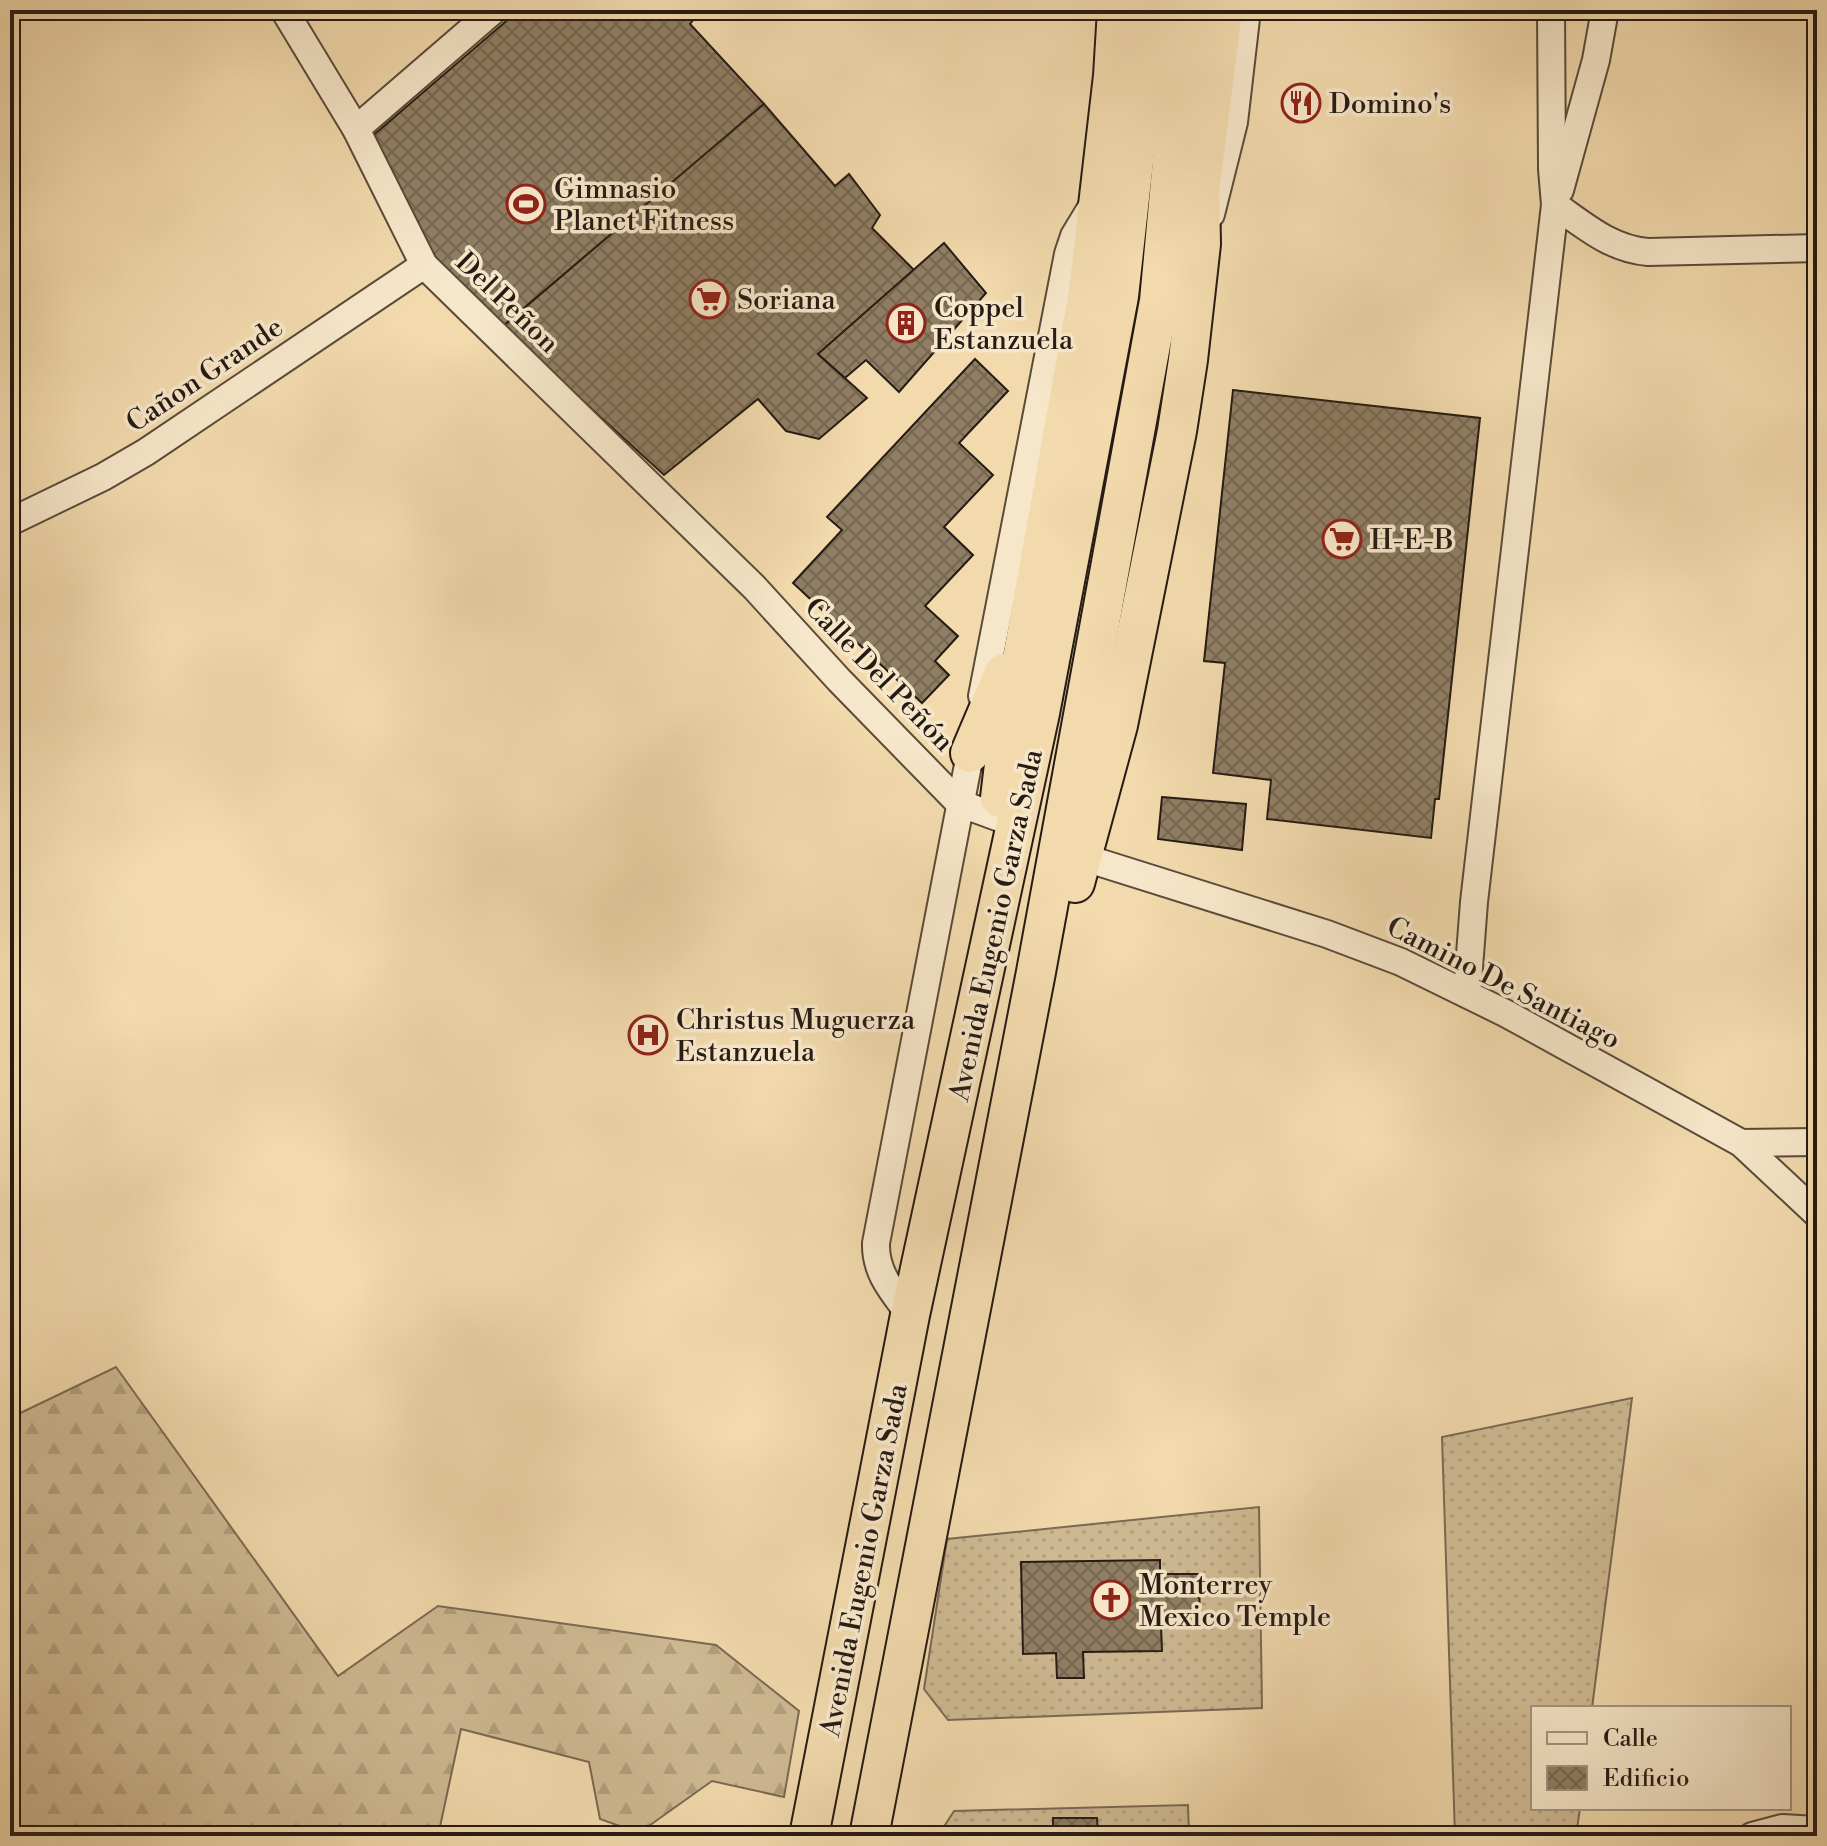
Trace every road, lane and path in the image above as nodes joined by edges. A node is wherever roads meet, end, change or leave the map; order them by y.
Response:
1 (284, 10) edge
2 (494, 10) edge
3 (1117, 10) edge
4 (1151, 10) edge
5 (1186, 10) edge
6 (1223, 10) edge
7 (1247, 10) edge
8 (1551, 10) edge
9 (1605, 10) edge
10 (356, 129) junction
11 (1098, 196) junction
12 (1555, 205) junction
13 (1201, 244) junction
14 (1817, 248) edge
15 (424, 265) junction
16 (10, 522) edge
17 (755, 588) joint
18 (1033, 603) junction
19 (970, 753) junction
20 (959, 803) junction
21 (997, 817) junction
22 (1082, 857) junction
23 (997, 917) junction
24 (1036, 972) junction
25 (1467, 994) junction
26 (1817, 1142) edge
27 (1741, 1143) junction
28 (1817, 1214) edge
29 (910, 1315) junction
30 (1817, 1830) edge
31 (809, 1836) edge
32 (869, 1836) edge
33 (1752, 1836) edge

1 - 10 street, Del Peñon
2 - 10 street
3 - 11 highway
4 - 23 highway, Avenida Eugenio Garza Sada
5 - 24 highway, Avenida Eugenio Garza Sada
6 - 13 highway
7 - 13 street
8 - 12 street
9 - 12 street
10 - 15 street, Del Peñon
11 - 18 highway
11 - 19 street
12 - 14 street
12 - 25 street
13 - 22 highway
15 - 16 street, Cañon Grande
15 - 17 street, Del Peñon
17 - 20 street, Calle Del Peñón
18 - 19 highway
18 - 21 highway
19 - 20 street
20 - 21 street
20 - 29 street
21 - 23 highway
22 - 24 highway
22 - 25 street, Camino De Santiago
23 - 29 highway, Avenida Eugenio Garza Sada
24 - 32 highway, Avenida Eugenio Garza Sada
25 - 27 street, Camino De Santiago
26 - 27 street
27 - 28 street, Camino De Santiago
29 - 31 highway, Avenida Eugenio Garza Sada
30 - 33 street

